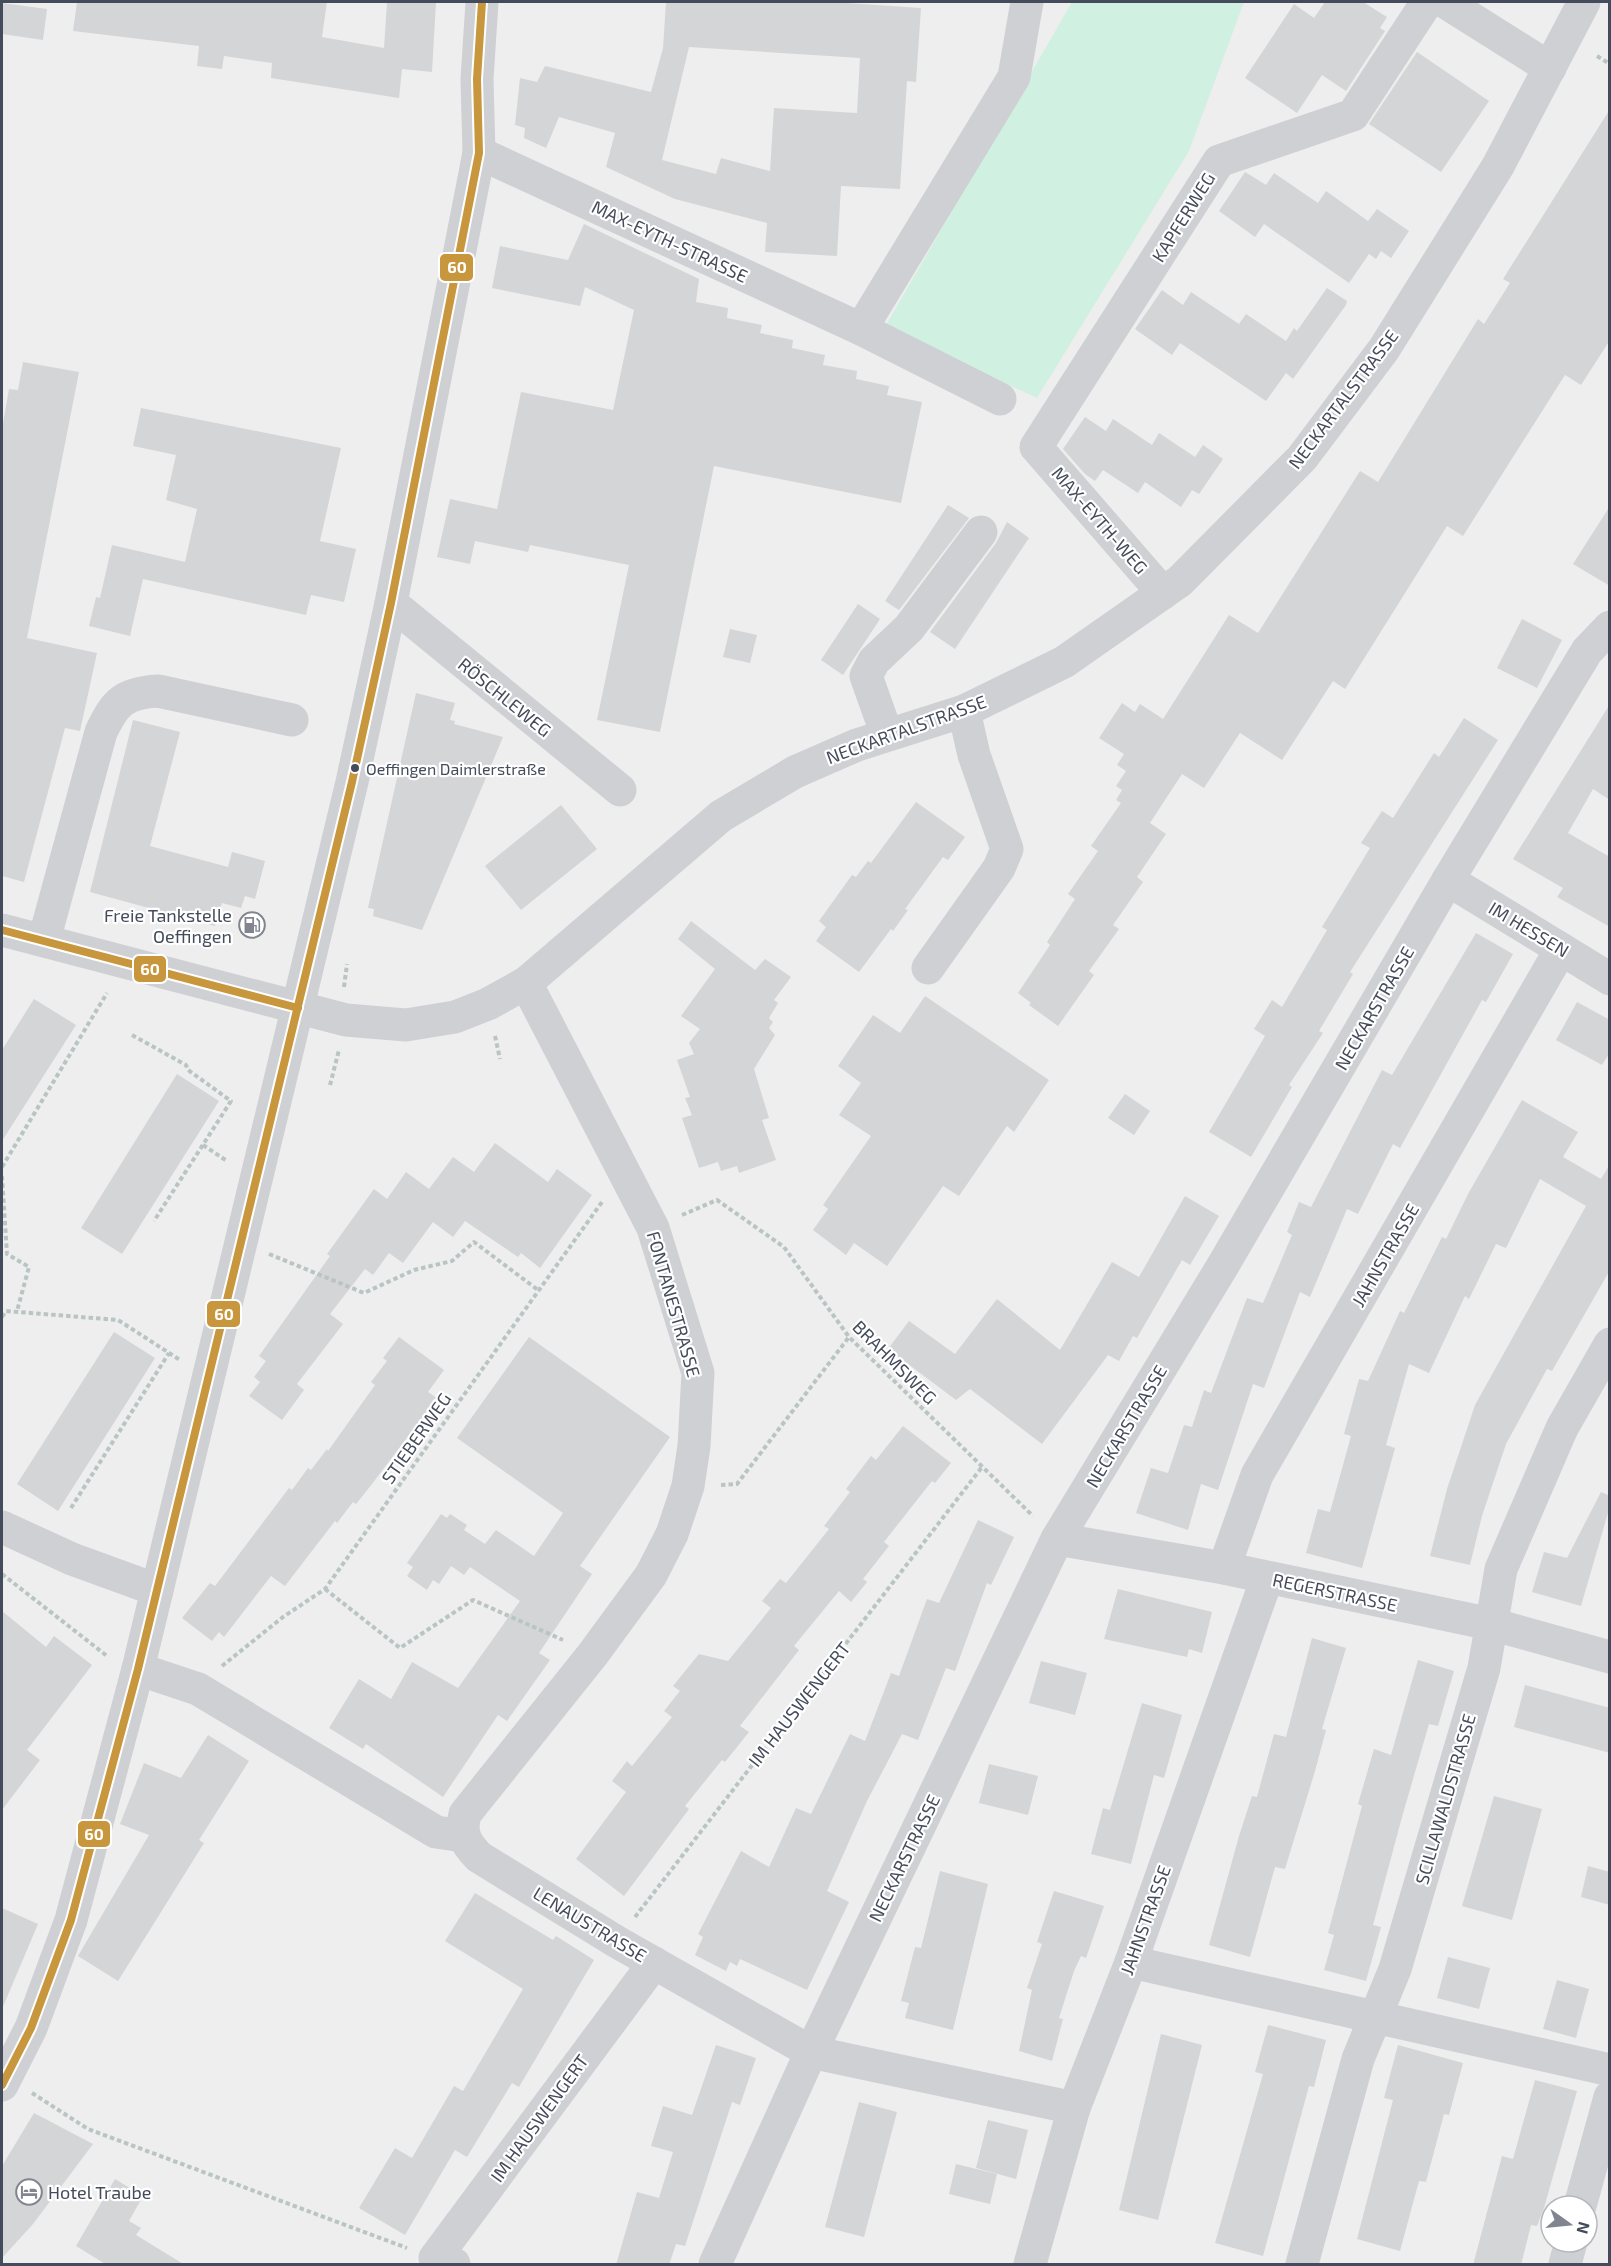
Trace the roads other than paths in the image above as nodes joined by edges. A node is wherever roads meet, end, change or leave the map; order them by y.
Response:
1 (482, 2) edge
2 (1027, 2) edge
3 (1427, 2) edge
4 (1445, 2) edge
5 (1584, 2) edge
6 (1550, 68) junction
7 (479, 153) junction
8 (861, 329) junction
9 (1000, 399) dead end
10 (1036, 447) joint
11 (981, 532) dead end
12 (1163, 593) junction
13 (391, 603) junction
14 (1610, 627) edge
15 (964, 711) junction
16 (292, 720) dead end
17 (886, 735) junction
18 (620, 790) dead end
19 (1448, 880) junction
20 (2, 930) edge
21 (44, 940) junction
22 (1562, 949) junction
23 (927, 968) dead end
24 (1610, 979) edge
25 (526, 983) junction
26 (298, 1008) junction
27 (1610, 1344) edge
28 (2, 1527) edge
29 (1057, 1539) junction
30 (1224, 1568) junction
31 (1267, 1578) junction
32 (157, 1590) junction
33 (1491, 1624) junction
34 (1610, 1657) edge
35 (138, 1670) junction
36 (463, 1836) junction
37 (1131, 1962) junction
38 (654, 1963) junction
39 (1376, 2018) junction
40 (811, 2052) junction
41 (1610, 2070) edge
42 (4, 2081) edge
43 (1610, 2097) edge
44 (1074, 2108) junction
45 (1603, 2142) edge
46 (1584, 2194) edge
47 (445, 2261) edge
48 (715, 2265) edge
49 (1030, 2265) edge
50 (1302, 2265) edge

1 - 7 street
2 - 8 street
3 - 10 street, KAPFERWEG
4 - 6 street
5 - 6 street, NECKARTALSTRASSE
6 - 12 street, NECKARTALSTRASSE
7 - 8 street, MAX-EYTH-STRASSE
7 - 13 street
8 - 9 street, MAX-EYTH-STRASSE
10 - 12 street, MAX-EYTH-WEG
11 - 17 street
12 - 15 street, NECKARTALSTRASSE
13 - 18 street, RÖSCHLEWEG
13 - 26 street
14 - 19 street, NECKARSTRASSE
15 - 17 street, NECKARTALSTRASSE
15 - 23 street
16 - 21 street
17 - 25 street, NECKARTALSTRASSE
19 - 22 street, IM HESSEN
19 - 29 street, NECKARSTRASSE
20 - 21 street, NECKARTALSTRASSE
21 - 26 street, NECKARTALSTRASSE
22 - 24 street, IM HESSEN
22 - 30 street, JAHNSTRASSE
25 - 26 street, NECKARTALSTRASSE
25 - 36 street, FONTANESTRASSE
26 - 32 street
27 - 33 street, SCILLAWALDSTRASSE
28 - 32 street
29 - 30 street, REGERSTRASSE
29 - 40 street, NECKARSTRASSE
30 - 31 street, REGERSTRASSE
31 - 33 street, REGERSTRASSE
31 - 37 street, JAHNSTRASSE
32 - 35 street
33 - 34 street, REGERSTRASSE
33 - 39 street, SCILLAWALDSTRASSE
35 - 36 street
35 - 42 street
36 - 38 street, LENAUSTRASSE
37 - 39 street
37 - 44 street, JAHNSTRASSE
38 - 40 street, LENAUSTRASSE
38 - 47 street, IM HAUSWENGERT
39 - 41 street
39 - 50 street, SCILLAWALDSTRASSE
40 - 44 street, LENAUSTRASSE
40 - 48 street, NECKARSTRASSE
43 - 45 street
44 - 49 street, JAHNSTRASSE
45 - 46 street

